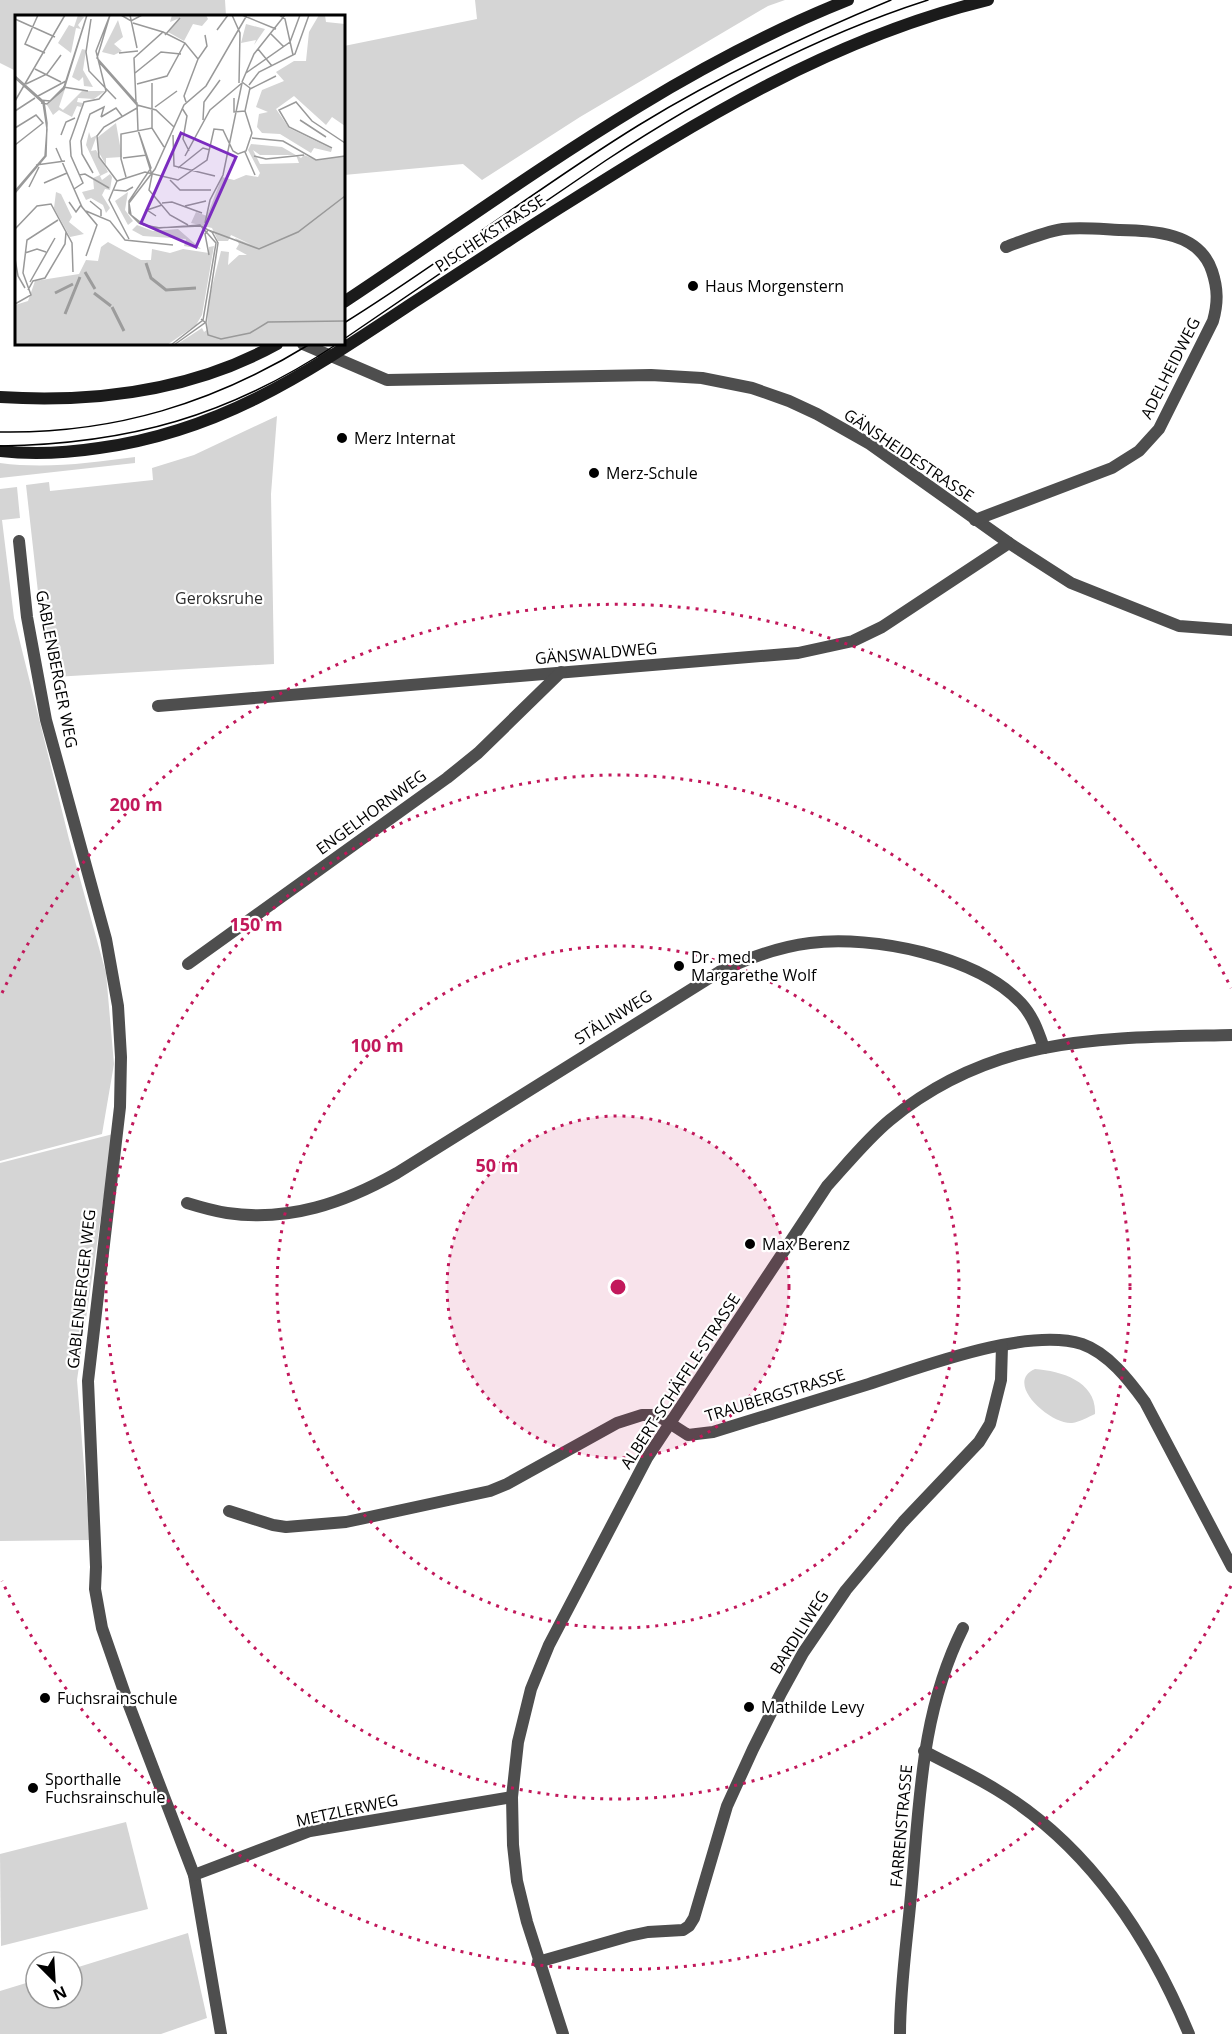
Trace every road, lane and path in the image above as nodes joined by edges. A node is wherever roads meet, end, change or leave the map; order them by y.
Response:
1 (848, 0) edge
2 (988, 0) edge
3 (1006, 247) dead end
4 (345, 301) edge
5 (275, 345) edge
6 (305, 345) edge
7 (332, 357) junction
8 (0, 397) edge
9 (0, 451) edge
10 (975, 520) junction
11 (19, 541) dead end
12 (1008, 543) junction
13 (1232, 630) edge
14 (561, 672) junction
15 (158, 706) dead end
16 (188, 964) dead end
17 (1232, 1035) edge
18 (1044, 1048) junction
19 (187, 1203) dead end
20 (1002, 1346) junction
21 (669, 1424) junction
22 (228, 1511) dead end
23 (1232, 1567) edge
24 (963, 1628) dead end
25 (924, 1751) junction
26 (512, 1797) junction
27 (194, 1875) junction
28 (538, 1962) junction
29 (221, 2034) edge
30 (563, 2034) edge
31 (900, 2034) edge
32 (1189, 2034) edge

1 - 4 main road, PISCHEKSTRASSE
2 - 7 main road, PISCHEKSTRASSE
3 - 10 street, ADELHEIDWEG
5 - 8 main road
6 - 7 street, GÄNSHEIDESTRASSE
7 - 9 main road, PISCHEKSTRASSE
7 - 10 street, GÄNSHEIDESTRASSE
10 - 12 street, GÄNSHEIDESTRASSE
11 - 27 street, GABLENBERGER WEG
12 - 13 street, GÄNSHEIDESTRASSE
12 - 14 street, GÄNSWALDWEG
14 - 15 street, GÄNSWALDWEG
14 - 16 street, ENGELHORNWEG
17 - 18 street, ALBERT-SCHÄFFLE-STRASSE
18 - 19 street, STÄLINWEG
18 - 21 street, ALBERT-SCHÄFFLE-STRASSE
20 - 21 street, TRAUBERGSTRASSE
20 - 23 street, TRAUBERGSTRASSE
20 - 28 street, BARDILIWEG
21 - 22 street, TRAUBERGSTRASSE
21 - 26 street, ALBERT-SCHÄFFLE-STRASSE
24 - 25 street, FARRENSTRASSE
25 - 31 street, FARRENSTRASSE
25 - 32 street
26 - 27 street, METZLERWEG
26 - 28 street, ALBERT-SCHÄFFLE-STRASSE
27 - 29 street, GABLENBERGER WEG
28 - 30 street, ALBERT-SCHÄFFLE-STRASSE

